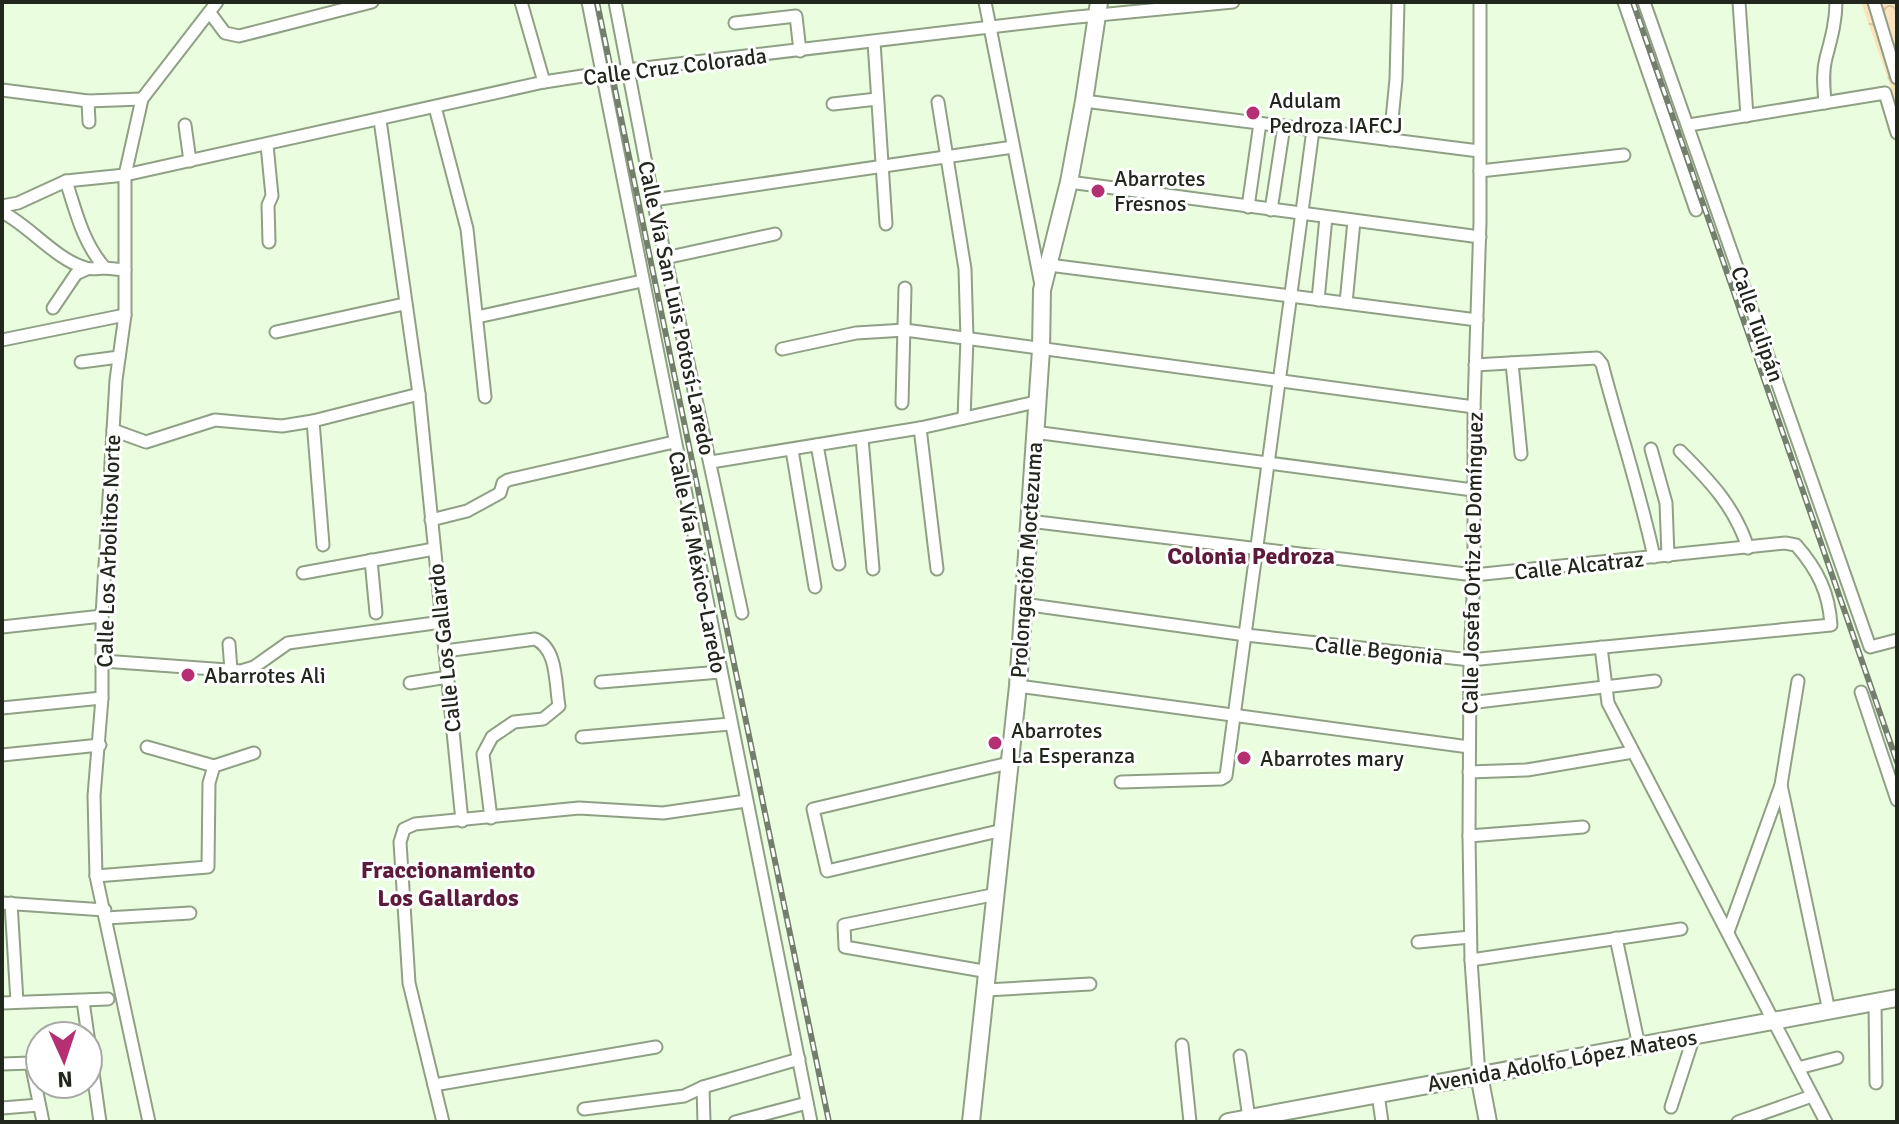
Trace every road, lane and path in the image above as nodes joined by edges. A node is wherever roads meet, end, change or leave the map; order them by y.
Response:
1 (217, 2) edge
2 (372, 2) edge
3 (521, 2) edge
4 (588, 2) edge
5 (615, 2) edge
6 (985, 2) edge
7 (1066, 2) edge
8 (1233, 2) edge
9 (1398, 2) edge
10 (1480, 2) edge
11 (1624, 2) edge
12 (1644, 2) edge
13 (1739, 2) edge
14 (1836, 2) edge
15 (1874, 2) edge
16 (1097, 9) edge
17 (210, 13) junction
18 (1067, 18) junction
19 (735, 23) dead end
20 (991, 27) junction
21 (874, 42) junction
22 (800, 51) junction
23 (628, 70) junction
24 (602, 73) junction
25 (1897, 78) edge
26 (544, 82) junction
27 (2, 90) edge
28 (142, 99) junction
29 (877, 99) junction
30 (2, 100) edge
31 (88, 101) junction
32 (1084, 101) junction
33 (938, 102) dead end
34 (1825, 103) junction
35 (833, 104) dead end
36 (435, 107) junction
37 (1747, 116) junction
38 (380, 120) junction
39 (89, 122) dead end
40 (1260, 123) junction
41 (185, 125) dead end
42 (1689, 125) junction
43 (1284, 126) junction
44 (1313, 130) junction
45 (1897, 133) edge
46 (1390, 140) junction
47 (267, 145) junction
48 (1013, 147) junction
49 (1479, 151) junction
50 (1624, 155) dead end
51 (945, 157) junction
52 (190, 161) junction
53 (883, 165) junction
54 (1480, 171) junction
55 (125, 175) junction
56 (66, 181) junction
57 (1069, 182) junction
58 (653, 200) junction
59 (1248, 207) junction
60 (2, 209) edge
61 (1271, 210) junction
62 (1696, 210) dead end
63 (1302, 214) junction
64 (1326, 217) junction
65 (1354, 221) junction
66 (886, 224) dead end
67 (775, 234) dead end
68 (1480, 237) junction
69 (269, 242) dead end
70 (665, 258) junction
71 (1049, 265) junction
72 (105, 268) junction
73 (87, 269) junction
74 (125, 270) junction
75 (642, 281) junction
76 (905, 288) dead end
77 (1042, 290) junction
78 (1291, 297) junction
79 (1318, 300) junction
80 (1346, 303) junction
81 (404, 304) junction
82 (53, 308) dead end
83 (125, 315) junction
84 (477, 317) junction
85 (1477, 320) junction
86 (905, 330) junction
87 (276, 332) dead end
88 (967, 339) junction
89 (2, 340) edge
90 (782, 349) dead end
91 (1041, 350) junction
92 (119, 357) junction
93 (81, 362) dead end
94 (1512, 363) junction
95 (1475, 365) junction
96 (1279, 382) junction
97 (419, 394) junction
98 (485, 397) dead end
99 (1036, 402) junction
100 (902, 403) dead end
101 (1474, 407) junction
102 (964, 418) junction
103 (313, 421) junction
104 (920, 428) junction
105 (113, 430) junction
106 (1034, 432) junction
107 (862, 438) junction
108 (674, 442) junction
109 (817, 445) junction
110 (1651, 449) dead end
111 (792, 450) junction
112 (1680, 451) dead end
113 (1521, 454) dead end
114 (711, 462) junction
115 (1268, 465) junction
116 (1473, 490) junction
117 (431, 520) junction
118 (1029, 521) junction
119 (323, 545) dead end
120 (1748, 548) junction
121 (434, 549) junction
122 (1257, 551) junction
123 (1668, 556) junction
124 (1654, 557) junction
125 (371, 560) junction
126 (839, 564) dead end
127 (873, 569) dead end
128 (937, 569) dead end
129 (303, 573) dead end
130 (1474, 575) junction
131 (815, 587) dead end
132 (1023, 604) junction
133 (376, 613) dead end
134 (742, 613) dead end
135 (102, 616) junction
136 (442, 622) junction
137 (1831, 625) joint
138 (2, 627) edge
139 (1246, 635) junction
140 (1897, 640) edge
141 (229, 644) dead end
142 (1601, 647) junction
143 (445, 651) junction
144 (1470, 660) junction
145 (103, 661) junction
146 (231, 670) junction
147 (720, 672) junction
148 (448, 677) junction
149 (1655, 681) dead end
150 (1798, 681) dead end
151 (601, 682) dead end
152 (410, 683) dead end
153 (1018, 686) junction
154 (1604, 688) junction
155 (1861, 692) dead end
156 (102, 698) junction
157 (1469, 703) junction
158 (2, 708) edge
159 (1235, 716) junction
160 (730, 724) junction
161 (582, 737) dead end
162 (100, 745) junction
163 (147, 747) dead end
164 (1469, 747) junction
165 (1633, 752) junction
166 (254, 753) dead end
167 (2, 755) edge
168 (1009, 763) junction
169 (214, 766) junction
170 (1469, 772) junction
171 (1121, 782) dead end
172 (1781, 785) junction
173 (1897, 800) edge
174 (746, 801) junction
175 (491, 818) junction
176 (462, 821) junction
177 (1583, 827) dead end
178 (1003, 830) junction
179 (1469, 836) junction
180 (96, 876) junction
181 (997, 894) junction
182 (6, 903) edge
183 (190, 913) dead end
184 (105, 914) junction
185 (1681, 929) dead end
186 (1728, 932) junction
187 (1470, 937) junction
188 (1616, 938) junction
189 (1418, 942) dead end
190 (1471, 960) junction
191 (989, 972) junction
192 (1090, 984) dead end
193 (986, 990) junction
194 (1897, 998) edge
195 (108, 999) dead end
196 (83, 1001) junction
197 (17, 1002) junction
198 (1875, 1002) junction
199 (2, 1003) edge
200 (1829, 1011) junction
201 (86, 1020) edge
202 (1773, 1021) junction
203 (1694, 1036) junction
204 (1182, 1045) dead end
205 (1639, 1046) junction
206 (656, 1047) dead end
207 (1240, 1056) dead end
208 (1837, 1058) dead end
209 (799, 1059) junction
210 (2, 1064) edge
211 (1798, 1068) junction
212 (1479, 1075) junction
213 (1876, 1083) dead end
214 (434, 1085) junction
215 (703, 1087) junction
216 (1378, 1094) junction
217 (1812, 1096) junction
218 (97, 1100) edge
219 (807, 1103) junction
220 (39, 1105) junction
221 (1671, 1107) dead end
222 (2, 1108) edge
223 (584, 1109) dead end
224 (1290, 1116) edge
225 (1249, 1118) junction
226 (43, 1122) edge
227 (100, 1122) edge
228 (149, 1122) edge
229 (443, 1122) edge
230 (704, 1122) edge
231 (735, 1122) edge
232 (811, 1122) edge
233 (971, 1122) edge
234 (1190, 1122) edge
235 (1228, 1122) edge
236 (1382, 1122) edge
237 (1488, 1122) edge
238 (1738, 1122) edge
239 (1826, 1122) edge

1 - 17 street, Calle Los Arbolitos Norte
2 - 17 street
3 - 26 street
4 - 24 street, Calle Vía México-Laredo
5 - 23 street, Calle Vía San Luis Potosí-Laredo
6 - 20 street
7 - 18 street
8 - 16 street, Calle Cruz Colorada
9 - 46 street
10 - 49 street, Calle Josefa Ortiz de Domínguez
11 - 62 street
12 - 42 street, Calle Tulipán
13 - 37 street
14 - 34 street
15 - 25 street
16 - 18 street, Calle Cruz Colorada
16 - 32 main road, Prolongación Moctezuma
17 - 28 street, Calle Los Arbolitos Norte
18 - 20 street, Calle Cruz Colorada
19 - 22 street
20 - 21 street, Calle Cruz Colorada
20 - 48 street
21 - 22 street, Calle Cruz Colorada
21 - 29 street
22 - 23 street, Calle Cruz Colorada
23 - 24 street, Calle Cruz Colorada
23 - 58 street, Calle Vía San Luis Potosí-Laredo
24 - 26 street, Calle Cruz Colorada
24 - 75 street, Calle Vía México-Laredo
26 - 36 street, Calle Cruz Colorada
27 - 30 street
27 - 31 street
28 - 31 street
28 - 55 street, Calle Los Arbolitos Norte
29 - 35 street
29 - 53 street
31 - 39 street
32 - 40 street
32 - 57 main road, Prolongación Moctezuma
33 - 51 street
34 - 37 street
34 - 45 street
36 - 38 street, Calle Cruz Colorada
36 - 84 street
37 - 42 street
38 - 47 street, Calle Cruz Colorada
38 - 81 street, Calle Los Gallardo
40 - 43 street
40 - 59 street
41 - 52 street
42 - 140 street, Calle Tulipán
43 - 44 street
43 - 61 street
44 - 46 street
44 - 63 street
46 - 49 street
47 - 52 street, Calle Cruz Colorada
47 - 69 street
48 - 51 street
48 - 77 street
49 - 54 street, Calle Josefa Ortiz de Domínguez
50 - 54 street
51 - 53 street
51 - 88 street
52 - 55 street, Calle Cruz Colorada
53 - 58 street
53 - 66 street
54 - 68 street, Calle Josefa Ortiz de Domínguez
55 - 56 street, Calle Cruz Colorada
55 - 74 street, Calle Los Arbolitos Norte
56 - 60 street, Calle Cruz Colorada
56 - 72 street
57 - 59 street
57 - 71 main road, Prolongación Moctezuma
58 - 70 street, Calle Vía San Luis Potosí-Laredo
59 - 61 street
60 - 73 street
61 - 63 street
63 - 64 street
63 - 78 street
64 - 65 street
64 - 79 street
65 - 68 street
65 - 80 street
67 - 70 street
68 - 85 street, Calle Josefa Ortiz de Domínguez
70 - 114 street, Calle Vía San Luis Potosí-Laredo
71 - 77 main road, Prolongación Moctezuma
71 - 78 street
72 - 73 street
72 - 74 street
73 - 82 street
74 - 83 street, Calle Los Arbolitos Norte
75 - 84 street
75 - 108 street, Calle Vía México-Laredo
76 - 86 street
77 - 91 main road, Prolongación Moctezuma
78 - 79 street
78 - 96 street
79 - 80 street
80 - 85 street
81 - 87 street
81 - 97 street, Calle Los Gallardo
83 - 89 street
83 - 92 street, Calle Los Arbolitos Norte
84 - 98 street
85 - 95 street, Calle Josefa Ortiz de Domínguez
86 - 88 street
86 - 90 street
86 - 100 street
88 - 91 street
88 - 102 street
91 - 96 street
91 - 99 main road, Prolongación Moctezuma
92 - 93 street
92 - 105 street, Calle Los Arbolitos Norte
94 - 95 street
94 - 113 street
94 - 124 street
95 - 101 street, Calle Josefa Ortiz de Domínguez
96 - 101 street
96 - 115 street
97 - 103 street
97 - 117 street, Calle Los Gallardo
99 - 102 street
99 - 106 main road, Prolongación Moctezuma
101 - 116 street, Calle Josefa Ortiz de Domínguez
102 - 104 street
103 - 105 street
103 - 119 street
104 - 107 street
104 - 128 street
105 - 135 street, Calle Los Arbolitos Norte
106 - 115 street
106 - 118 main road, Prolongación Moctezuma
107 - 109 street
107 - 127 street
108 - 117 street
108 - 147 street, Calle Vía México-Laredo
109 - 111 street
109 - 126 street
110 - 123 street
111 - 114 street
111 - 131 street
112 - 120 street
114 - 134 street, Calle Vía San Luis Potosí-Laredo
115 - 116 street
115 - 122 street
116 - 130 street, Calle Josefa Ortiz de Domínguez
117 - 121 street, Calle Los Gallardo
118 - 122 street, Calle Alcatraz
118 - 132 main road, Prolongación Moctezuma
120 - 123 street, Calle Alcatraz
120 - 137 street, Calle Alcatraz
121 - 125 street
121 - 136 street, Calle Los Gallardo
122 - 130 street, Calle Alcatraz
122 - 139 street
123 - 124 street, Calle Alcatraz
124 - 130 street, Calle Alcatraz
125 - 129 street
125 - 133 street
130 - 144 street, Calle Josefa Ortiz de Domínguez
132 - 139 street, Calle Begonia
132 - 153 main road, Prolongación Moctezuma
135 - 138 street
135 - 145 street, Calle Los Arbolitos Norte
136 - 143 street, Calle Los Gallardo
136 - 146 street
137 - 142 street, Calle Begonia
139 - 144 street, Calle Begonia
139 - 159 street
141 - 146 street
142 - 144 street, Calle Begonia
142 - 154 street
143 - 148 street, Calle Los Gallardo
143 - 175 street
144 - 157 street, Calle Josefa Ortiz de Domínguez
145 - 146 street
145 - 156 street, Calle Los Arbolitos Norte
147 - 151 street
147 - 160 street, Calle Vía México-Laredo
148 - 152 street
148 - 176 street, Calle Los Gallardo
149 - 154 street
150 - 172 street
153 - 159 street
153 - 168 main road, Prolongación Moctezuma
154 - 157 street
154 - 165 street
155 - 173 street
156 - 158 street
156 - 162 street, Calle Los Arbolitos Norte
157 - 164 street, Calle Josefa Ortiz de Domínguez
159 - 164 street
159 - 171 street
160 - 161 street
160 - 174 street, Calle Vía México-Laredo
162 - 167 street
162 - 180 street, Calle Los Arbolitos Norte
163 - 169 street
164 - 170 street, Calle Josefa Ortiz de Domínguez
165 - 170 street
165 - 186 street
166 - 169 street
168 - 178 main road, Prolongación Moctezuma
168 - 178 street
169 - 180 street
170 - 179 street, Calle Josefa Ortiz de Domínguez
172 - 186 street
172 - 200 street
174 - 175 street
174 - 209 street, Calle Vía México-Laredo
175 - 176 street
176 - 214 street
177 - 179 street
178 - 181 main road, Prolongación Moctezuma
179 - 187 street, Calle Josefa Ortiz de Domínguez
180 - 184 street, Calle Los Arbolitos Norte
181 - 191 main road, Prolongación Moctezuma
181 - 191 street
182 - 184 street
182 - 197 street
183 - 184 street
184 - 228 street, Calle Los Arbolitos Norte
185 - 188 street
186 - 202 street
187 - 189 street
187 - 190 street, Calle Josefa Ortiz de Domínguez
188 - 190 street
188 - 205 street
190 - 212 street, Calle Josefa Ortiz de Domínguez
191 - 193 main road, Prolongación Moctezuma
192 - 193 street
193 - 233 main road, Prolongación Moctezuma
194 - 198 main road, Avenida Adolfo López Mateos
195 - 196 street
196 - 197 street
196 - 201 street
197 - 199 street
198 - 200 main road, Avenida Adolfo López Mateos
198 - 213 street
200 - 202 main road, Avenida Adolfo López Mateos
202 - 203 main road, Avenida Adolfo López Mateos
202 - 211 street
203 - 205 main road, Avenida Adolfo López Mateos
203 - 221 street
204 - 234 street
205 - 212 main road, Avenida Adolfo López Mateos
206 - 214 street
207 - 225 street
208 - 211 street
209 - 215 street
209 - 219 street, Calle Vía México-Laredo
210 - 220 street
211 - 217 street
212 - 216 main road, Avenida Adolfo López Mateos
212 - 237 main road, Calle Josefa Ortiz de Domínguez
214 - 229 street
215 - 223 street
215 - 230 street
216 - 224 main road, Avenida Adolfo López Mateos
216 - 236 street
217 - 238 street
217 - 239 street
218 - 227 street
219 - 231 street
219 - 232 street, Calle Vía México-Laredo
220 - 222 street
220 - 226 street
224 - 225 main road, Avenida Adolfo López Mateos
225 - 235 main road, Avenida Adolfo López Mateos

